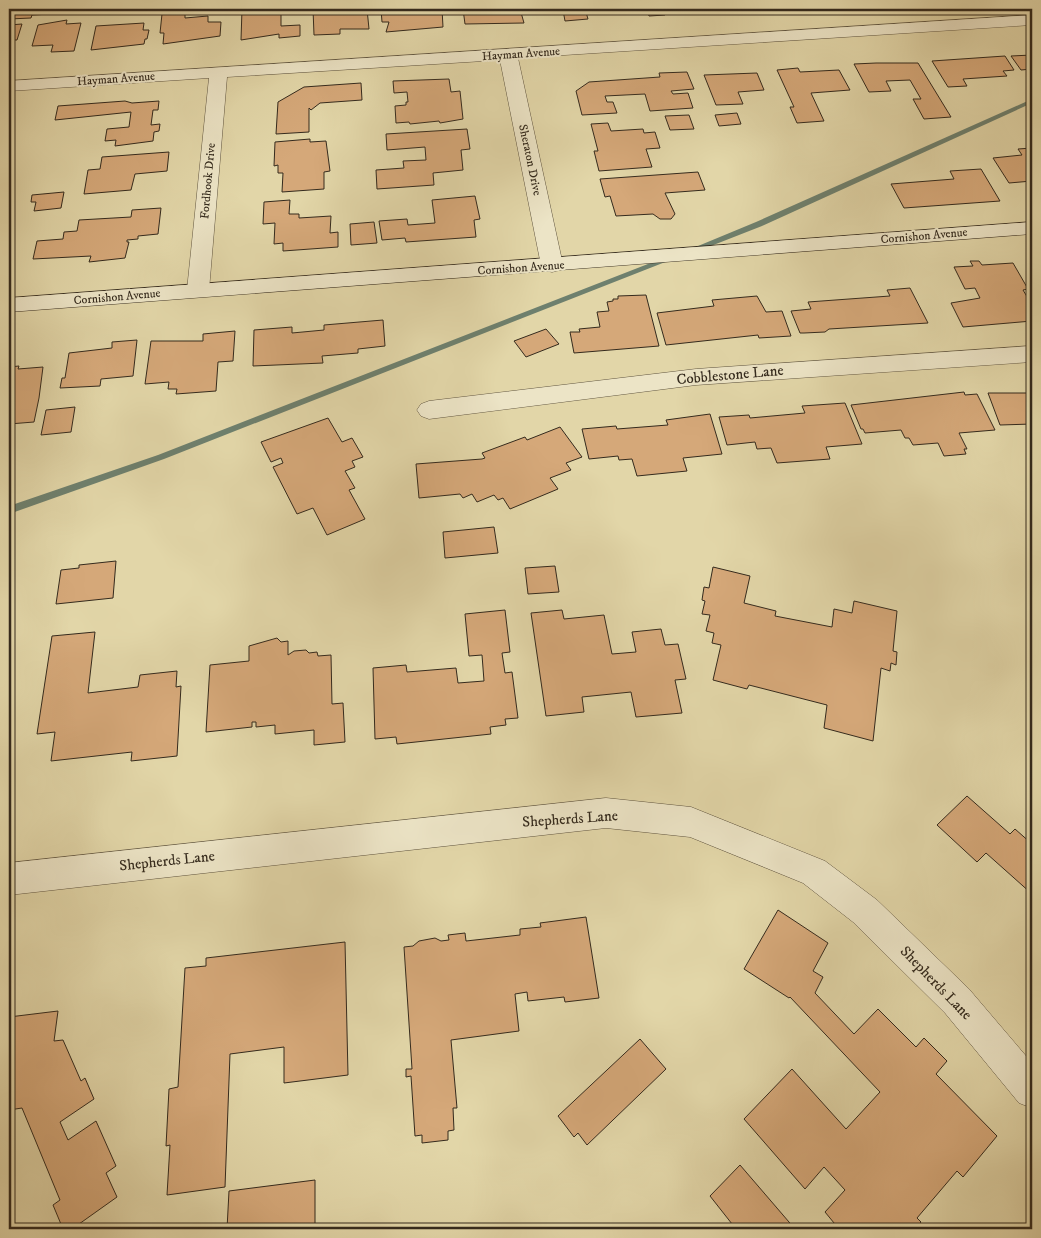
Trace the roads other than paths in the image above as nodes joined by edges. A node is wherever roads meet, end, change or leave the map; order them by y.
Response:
1 (1032, 20) edge
2 (508, 55) junction
3 (219, 72) junction
4 (9, 86) edge
5 (1032, 228) edge
6 (552, 266) junction
7 (198, 290) junction
8 (9, 305) edge
9 (1032, 354) edge
10 (429, 410) dead end
11 (9, 879) edge
12 (1032, 1090) edge

1 - 2 street, Hayman Avenue
2 - 3 street, Hayman Avenue
2 - 6 street, Sheraton Drive
3 - 4 street, Hayman Avenue
3 - 7 street, Fordhook Drive
5 - 6 street, Cornishon Avenue
6 - 7 street, Cornishon Avenue
7 - 8 street, Cornishon Avenue
9 - 10 street, Cobblestone Lane
11 - 12 street, Shepherds Lane

